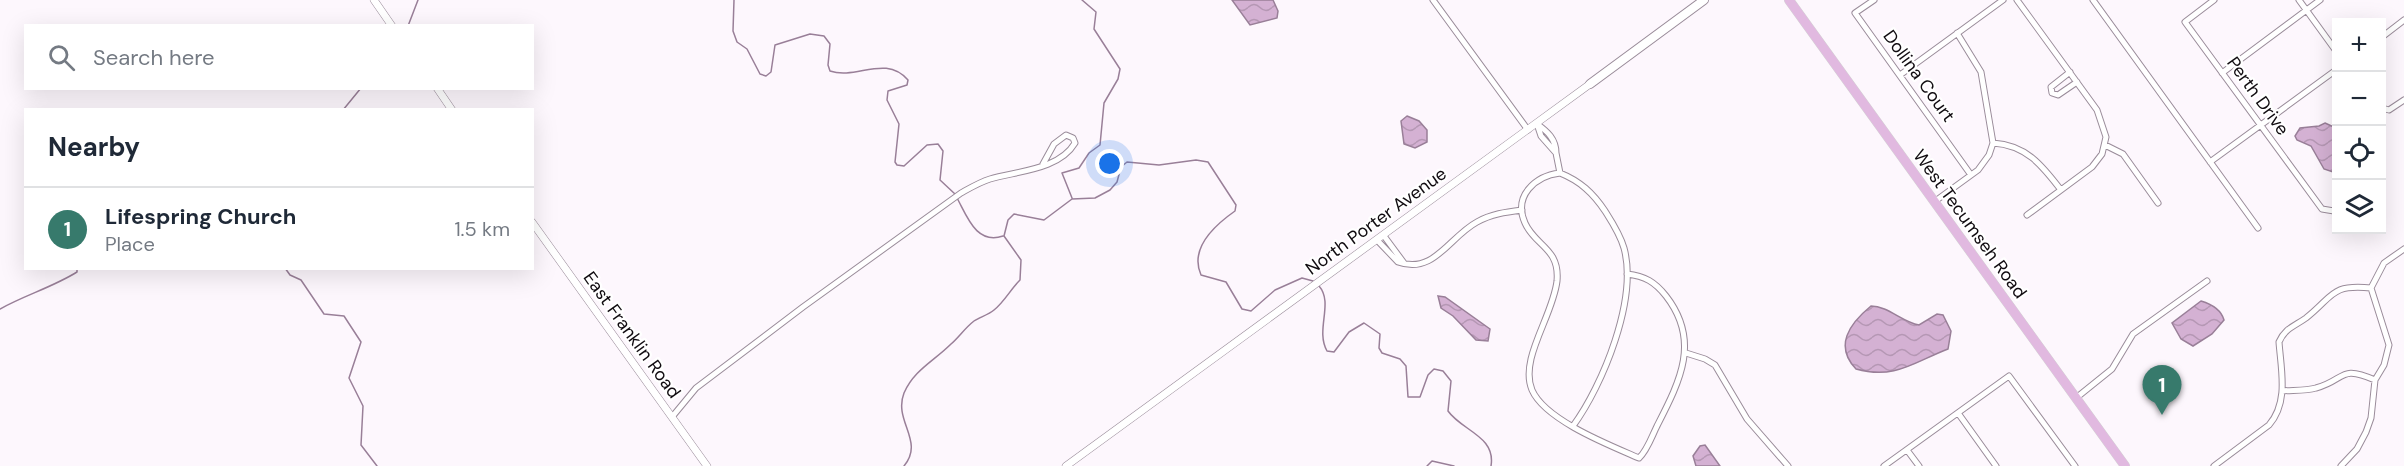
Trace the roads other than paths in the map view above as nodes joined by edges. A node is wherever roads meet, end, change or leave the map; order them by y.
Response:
1 (374, 0) edge
2 (1433, 0) edge
3 (1704, 0) edge
4 (1789, 0) edge
5 (1874, 0) edge
6 (2003, 0) edge
7 (2018, 0) edge
8 (2093, 0) edge
9 (2214, 0) edge
10 (2299, 0) edge
11 (2320, 0) edge
12 (2307, 10) junction
13 (2404, 20) edge
14 (391, 24) edge
15 (1957, 33) junction
16 (2386, 34) edge
17 (2332, 44) edge
18 (2070, 72) junction
19 (2334, 72) edge
20 (2222, 73) junction
21 (1900, 75) junction
22 (2077, 82) junction
23 (1590, 84) joint
24 (438, 90) edge
25 (2404, 100) edge
26 (451, 108) edge
27 (2386, 109) edge
28 (1537, 124) junction
29 (2261, 125) junction
30 (1528, 130) junction
31 (1993, 143) junction
32 (2105, 145) junction
33 (2210, 162) junction
34 (1043, 164) junction
35 (1560, 173) junction
36 (1971, 175) junction
37 (2061, 190) junction
38 (1934, 202) junction
39 (2158, 203) dead end
40 (1522, 210) junction
41 (2332, 211) edge
42 (2027, 215) dead end
43 (534, 225) edge
44 (2258, 228) dead end
45 (1381, 238) junction
46 (2404, 249) edge
47 (1627, 274) junction
48 (2207, 281) dead end
49 (2371, 288) junction
50 (1686, 353) junction
51 (2375, 380) junction
52 (2282, 391) junction
53 (2076, 398) junction
54 (1958, 413) junction
55 (672, 417) junction
56 (1573, 426) junction
57 (1907, 450) junction
58 (707, 466) edge
59 (1066, 466) edge
60 (1788, 466) edge
61 (1884, 466) edge
62 (1918, 466) edge
63 (1996, 466) edge
64 (2075, 466) edge
65 (2125, 466) edge
66 (2214, 466) edge
67 (2341, 466) edge

1 - 14 street
2 - 30 street
3 - 23 main road, North Porter Avenue
4 - 38 main road, West Tecumseh Road
5 - 21 street, Dollina Court
6 - 15 street
7 - 18 street
8 - 33 street
9 - 20 street, Perth Drive
10 - 12 street
11 - 12 street
12 - 17 street
12 - 20 street
13 - 16 street
15 - 21 street
15 - 31 street
18 - 22 street
18 - 22 street
19 - 29 street
20 - 29 street, Perth Drive
21 - 36 street, Dollina Court
22 - 32 street
23 - 28 street, North Porter Avenue
24 - 26 street
25 - 27 street
28 - 30 street, North Porter Avenue
28 - 35 street
29 - 33 street
29 - 41 street, Perth Drive
30 - 45 street, North Porter Avenue
31 - 36 street
31 - 37 street
32 - 37 street
32 - 39 street
33 - 44 street
34 - 34 street
34 - 55 street
35 - 40 street
35 - 47 street
36 - 38 street
37 - 42 street
38 - 53 main road, West Tecumseh Road
40 - 45 street
40 - 56 street
43 - 55 street, East Franklin Road
45 - 59 street, North Porter Avenue
46 - 49 street
47 - 50 street
47 - 56 street
48 - 53 street
49 - 51 street
49 - 52 street
50 - 56 street
50 - 60 street
51 - 52 street
51 - 67 street
52 - 66 street
53 - 65 main road, West Tecumseh Road
54 - 57 street
54 - 63 street
54 - 64 street
55 - 58 street, East Franklin Road
57 - 61 street
57 - 62 street

